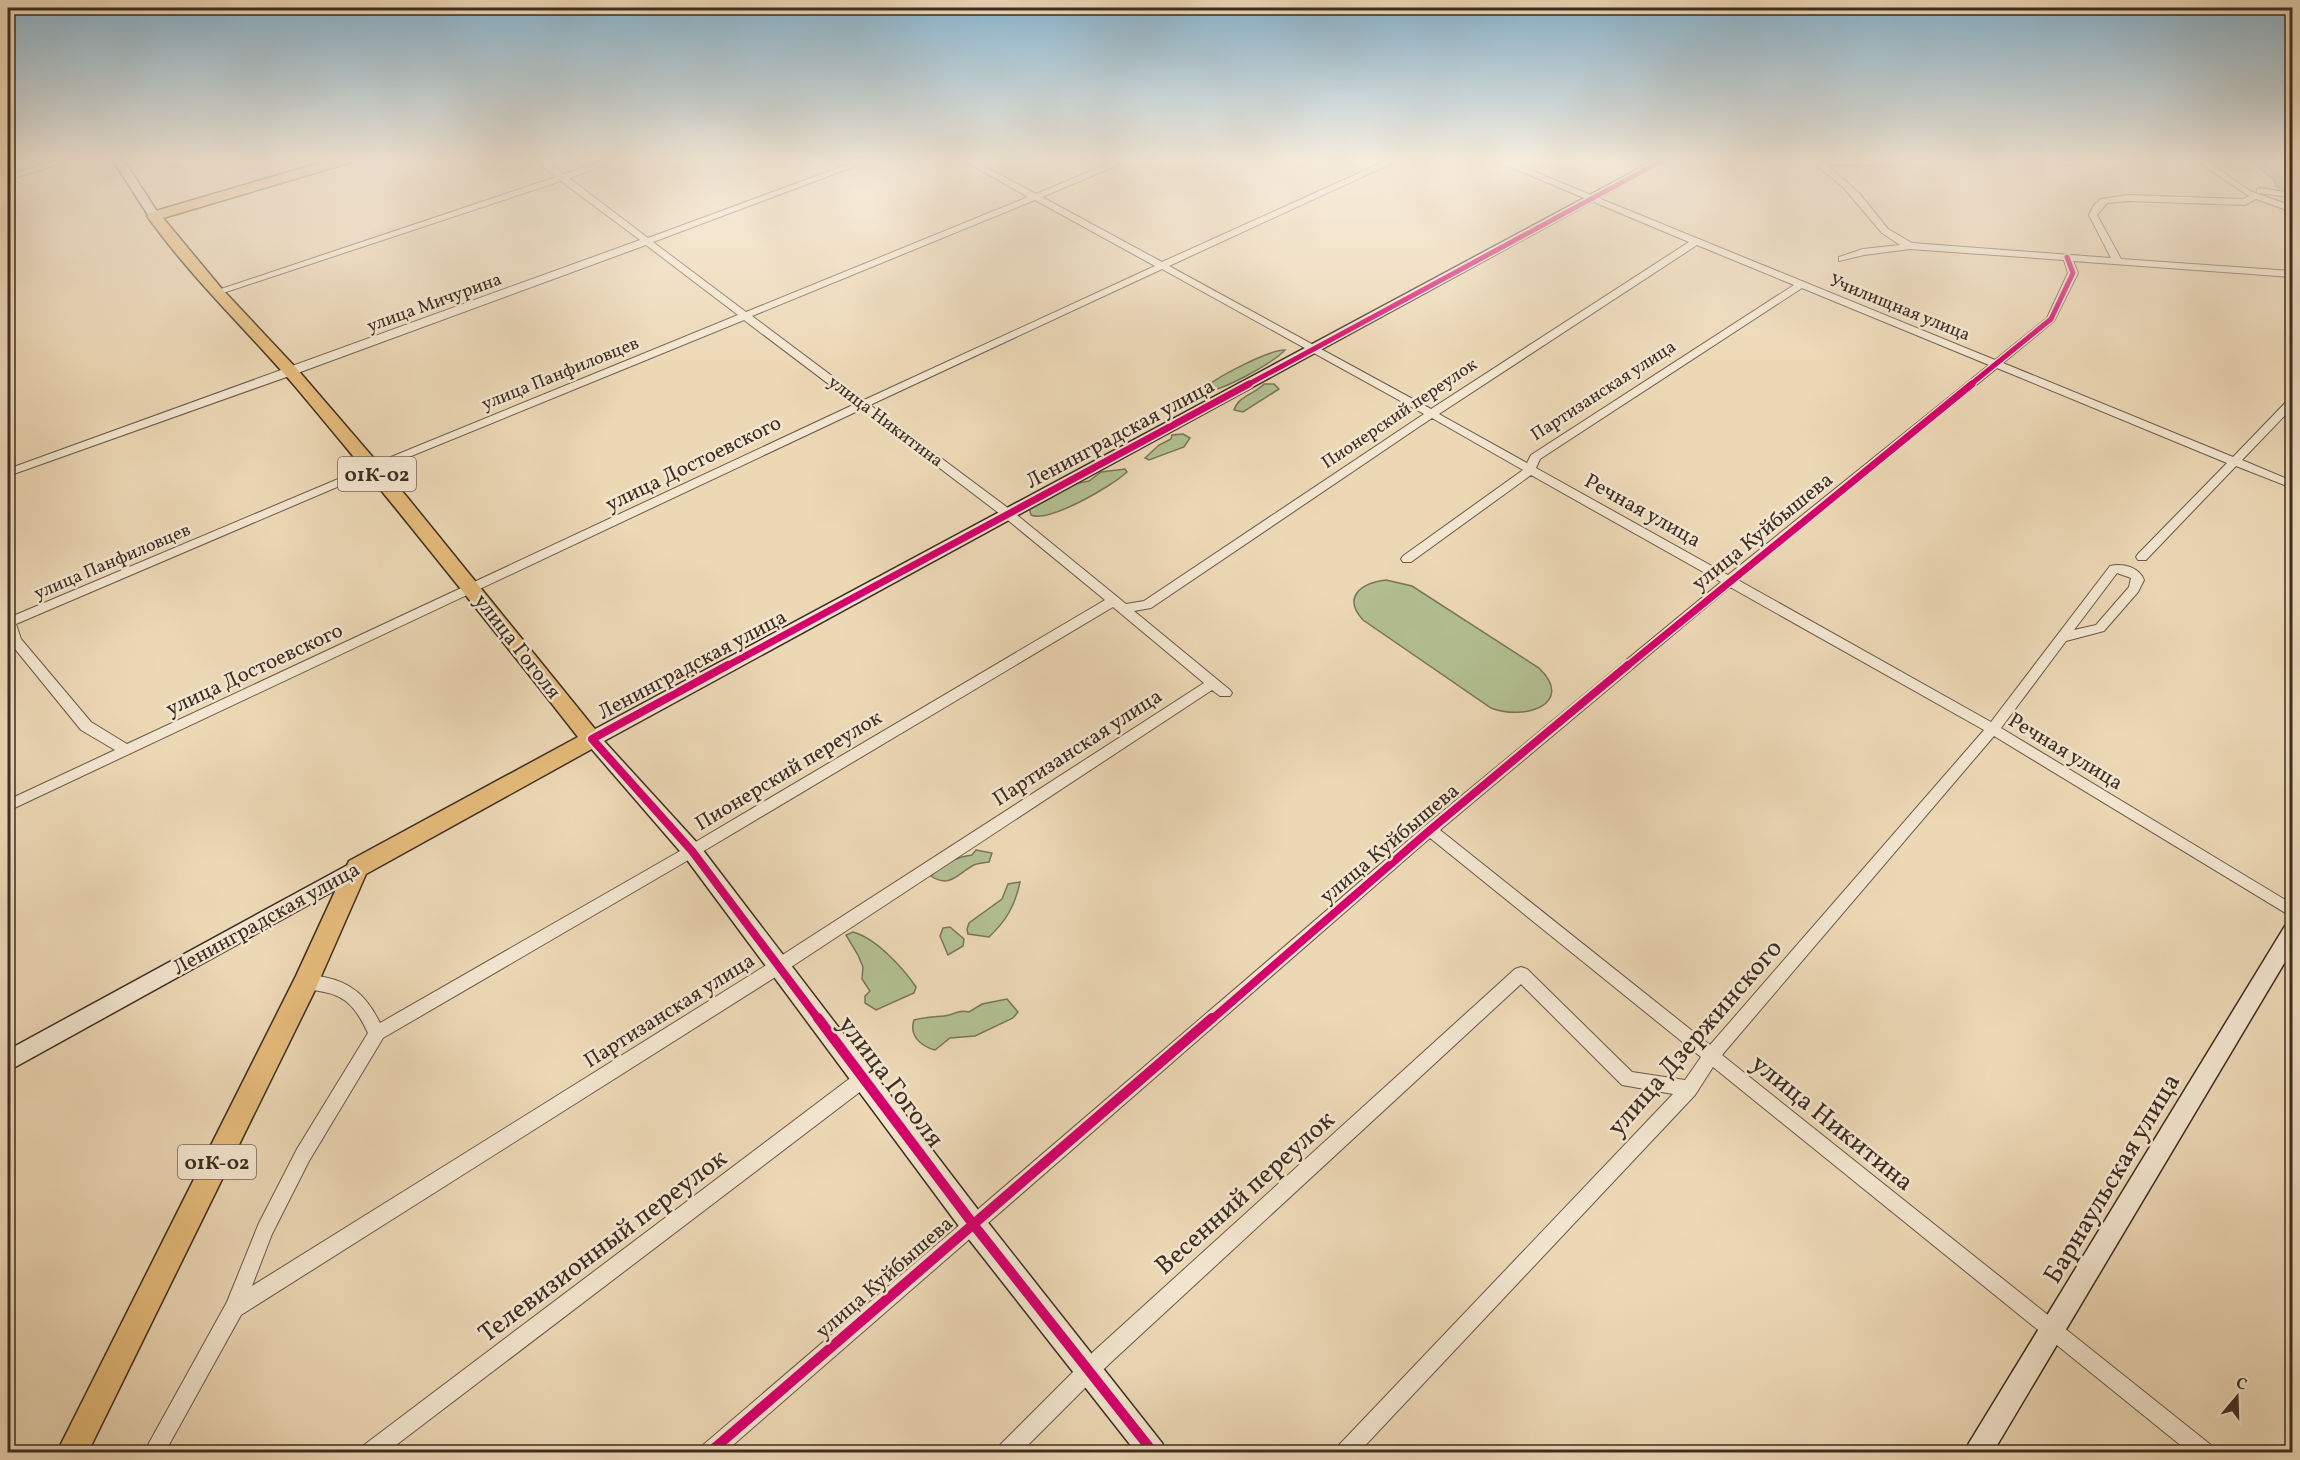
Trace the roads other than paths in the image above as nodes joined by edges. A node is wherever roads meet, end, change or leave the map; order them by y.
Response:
1 (163, 227) edge
2 (414, 227) edge
3 (628, 227) edge
4 (684, 227) edge
5 (960, 227) edge
6 (1090, 227) edge
7 (1246, 227) edge
8 (1540, 227) edge
9 (1658, 227) edge
10 (1880, 227) edge
11 (2099, 227) edge
12 (646, 241) junction
13 (1695, 242) junction
14 (1911, 246) junction
15 (2067, 257) junction
16 (1842, 259) dead end
17 (2117, 260) junction
18 (1161, 265) junction
19 (2292, 274) edge
20 (1800, 285) junction
21 (217, 292) junction
22 (745, 315) junction
23 (1314, 348) junction
24 (1997, 365) junction
25 (291, 372) junction
26 (2292, 402) edge
27 (864, 405) junction
28 (1431, 414) junction
29 (2233, 461) junction
30 (373, 468) junction
31 (1530, 470) junction
32 (8, 473) edge
33 (2292, 485) edge
34 (1008, 514) junction
35 (2142, 556) dead end
36 (1407, 559) dead end
37 (1729, 581) junction
38 (473, 589) junction
39 (1118, 605) junction
40 (8, 621) edge
41 (2062, 638) junction
42 (1219, 688) joint
43 (1993, 729) junction
44 (592, 739) junction
45 (126, 750) junction
46 (8, 806) edge
47 (1430, 830) junction
48 (692, 851) junction
49 (357, 868) junction
50 (2292, 911) edge
51 (2292, 932) edge
52 (779, 966) junction
53 (306, 982) junction
54 (377, 1033) junction
55 (1711, 1056) junction
56 (8, 1061) edge
57 (863, 1078) junction
58 (1689, 1089) junction
59 (973, 1224) junction
60 (234, 1308) junction
61 (2053, 1330) junction
62 (1088, 1370) junction
63 (72, 1452) edge
64 (154, 1452) edge
65 (371, 1452) edge
66 (710, 1452) edge
67 (1007, 1452) edge
68 (1153, 1452) edge
69 (1346, 1452) edge
70 (1978, 1452) edge
71 (2204, 1452) edge

1 - 21 main road, улица Гоголя / 01К-02
2 - 21 street
3 - 12 street, улица Никитина
4 - 12 street, улица Мичурина
5 - 22 street, улица Панфиловцев
6 - 18 street, Речная улица
7 - 18 street, улица Достоевского
8 - 23 street, Ленинградская улица
9 - 13 street, Училищная улица
10 - 14 street
11 - 17 street
12 - 22 street, улица Никитина
12 - 25 street, улица Мичурина
13 - 20 street, Училищная улица
13 - 28 street, Пионерский переулок
14 - 15 street
14 - 16 street
15 - 17 street
15 - 24 street, улица Куйбышева
17 - 19 street
18 - 23 street, Речная улица
18 - 27 street, улица Достоевского
20 - 24 street, Училищная улица
20 - 31 street, Партизанская улица
21 - 25 main road, улица Гоголя / 01К-02
22 - 27 street, улица Никитина
22 - 30 street, улица Панфиловцев
23 - 28 street, Речная улица
23 - 34 street, Ленинградская улица
24 - 29 street, Училищная улица
24 - 37 street, улица Куйбышева
25 - 30 main road, улица Гоголя / 01К-02
25 - 32 street, улица Мичурина
26 - 29 street
27 - 34 street, улица Никитина
27 - 38 street, улица Достоевского
28 - 31 street, Речная улица
28 - 39 street, Пионерский переулок
29 - 33 street, Училищная улица
29 - 35 street
30 - 38 main road, улица Гоголя / 01К-02
30 - 40 street, улица Панфиловцев
31 - 36 street, Партизанская улица
31 - 37 street, Речная улица
34 - 39 street, улица Никитина
34 - 44 street, Ленинградская улица
37 - 43 street, Речная улица
37 - 47 street, улица Куйбышева
38 - 44 main road, улица Гоголя / 01К-02
38 - 45 street, улица Достоевского
39 - 42 street, улица Никитина
39 - 48 street, Пионерский переулок
40 - 45 street
41 - 41 street, улица Дзержинского
41 - 43 street, улица Дзержинского
42 - 52 street, Партизанская улица
43 - 50 street, Речная улица
43 - 55 street, улица Дзержинского
44 - 48 street, улица Гоголя
44 - 49 main road, Ленинградская улица
45 - 46 street, улица Достоевского
47 - 55 street, улица Никитина
47 - 59 street, улица Куйбышева
48 - 52 street, улица Гоголя
48 - 54 street, Пионерский переулок
49 - 53 main road, 01К-02
49 - 56 street, Ленинградская улица
51 - 61 street, Барнаульская улица
52 - 57 street, улица Гоголя
52 - 60 street, Партизанская улица
53 - 54 street
53 - 63 main road, 01К-02
54 - 60 street
55 - 58 street, улица Дзержинского
55 - 61 street, улица Никитина
57 - 59 street, улица Гоголя
57 - 65 street, Телевизионный переулок
58 - 62 street, Весенний переулок
58 - 69 street, улица Дзержинского
59 - 62 street, улица Гоголя
59 - 66 street, улица Куйбышева
60 - 64 street
61 - 70 street, Барнаульская улица
61 - 71 street, улица Никитина
62 - 67 street, Весенний переулок
62 - 68 street, улица Гоголя

